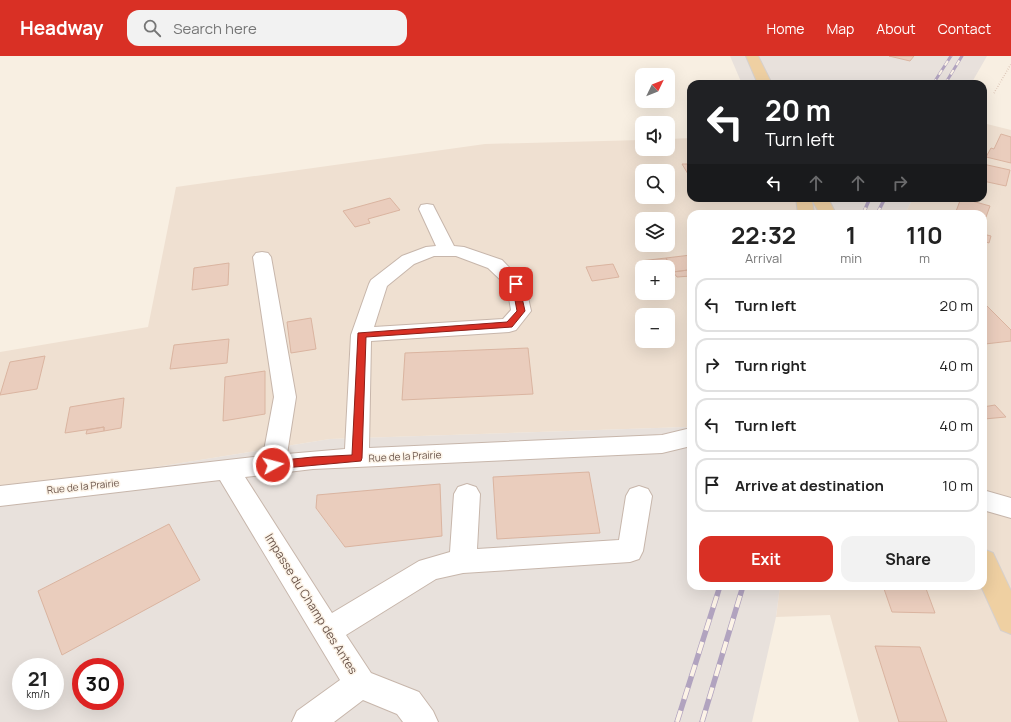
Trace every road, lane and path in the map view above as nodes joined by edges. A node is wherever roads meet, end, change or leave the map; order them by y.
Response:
1 (752, 56) edge
2 (1011, 64) edge
3 (763, 80) edge
4 (994, 93) dead end
5 (427, 209) dead end
6 (448, 251) junction
7 (262, 257) dead end
8 (361, 335) junction
9 (687, 438) edge
10 (357, 458) junction
11 (273, 465) junction
12 (227, 470) junction
13 (467, 494) dead end
14 (0, 496) edge
15 (639, 496) dead end
16 (987, 501) edge
17 (1011, 508) edge
18 (463, 561) junction
19 (987, 570) edge
20 (1011, 621) edge
21 (328, 631) junction
22 (360, 684) junction
23 (308, 722) edge
24 (422, 722) edge

1 - 3 main road
2 - 4 path
5 - 6 street
6 - 8 street
6 - 8 street
7 - 11 street
8 - 10 street
9 - 10 street, Rue de la Prairie
10 - 11 street, Rue de la Prairie
11 - 12 street, Rue de la Prairie
12 - 14 street, Rue de la Prairie
12 - 21 street, Impasse du Champ des Antes
13 - 18 street
15 - 18 street
16 - 17 street
18 - 21 street
19 - 20 main road
21 - 22 street, Impasse du Champ des Antes
22 - 23 street, Impasse du Champ des Antes
22 - 24 street

